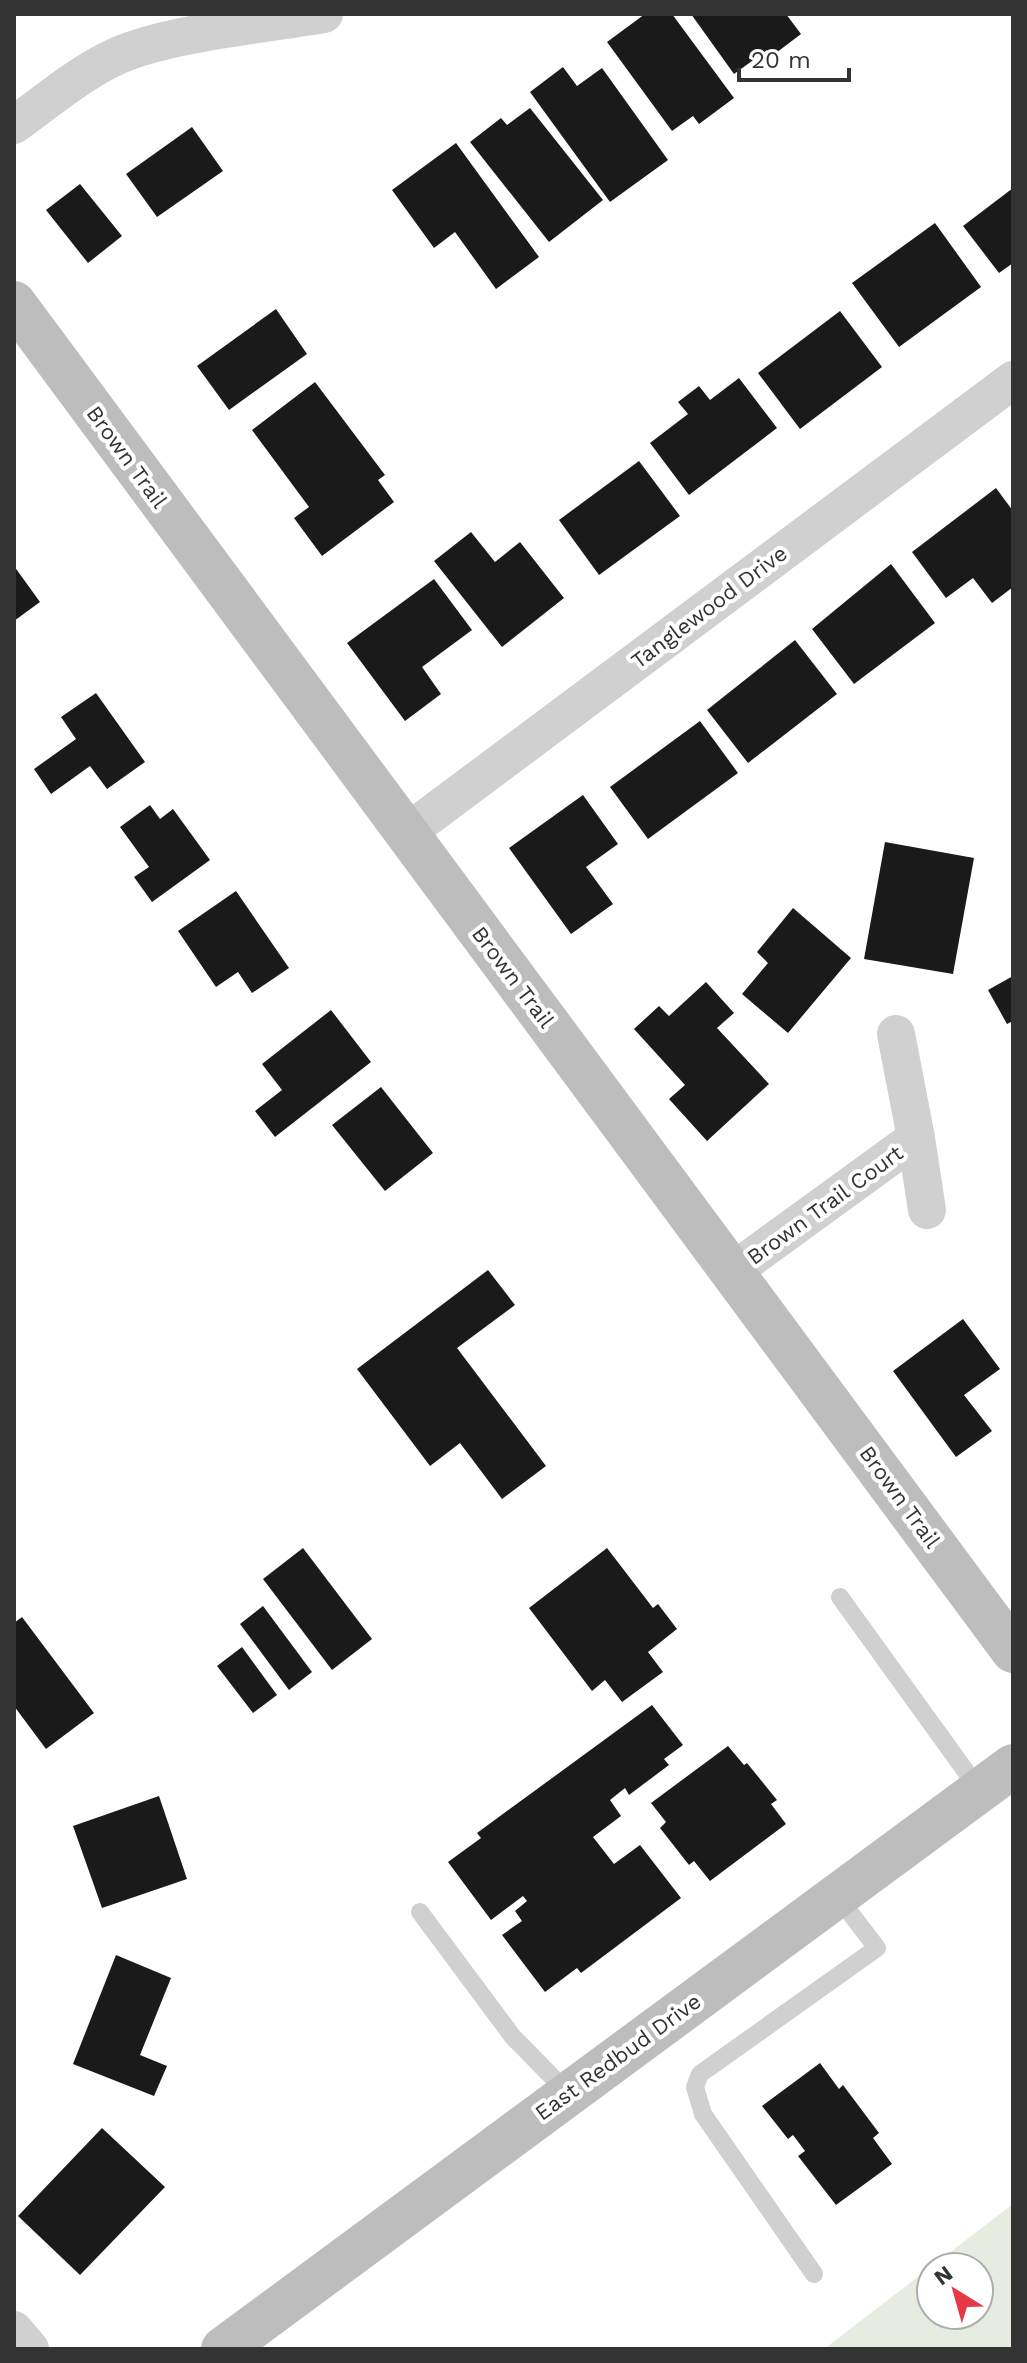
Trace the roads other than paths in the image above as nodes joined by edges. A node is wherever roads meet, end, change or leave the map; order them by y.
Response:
1 (324, 14) edge
2 (14, 125) edge
3 (14, 303) edge
4 (1013, 380) edge
5 (405, 834) junction
6 (896, 1034) dead end
7 (916, 1138) junction
8 (927, 1210) dead end
9 (733, 1271) junction
10 (840, 1597) dead end
11 (1013, 1651) edge
12 (996, 1778) edge
13 (838, 1897) junction
14 (420, 1912) dead end
15 (568, 2093) junction
16 (814, 2274) dead end
17 (14, 2330) edge
18 (30, 2349) edge
19 (223, 2349) edge

1 - 2 street
3 - 5 main road, Brown Trail
4 - 5 street, Tanglewood Drive
5 - 9 main road, Brown Trail
6 - 7 street, Brown Trail Court
7 - 8 street, Brown Trail Court
7 - 9 street, Brown Trail Court
9 - 11 main road, Brown Trail
10 - 12 lane
12 - 13 main road, East Redbud Drive
13 - 15 main road, East Redbud Drive
13 - 16 lane
14 - 15 lane
15 - 19 main road, East Redbud Drive
17 - 18 street

